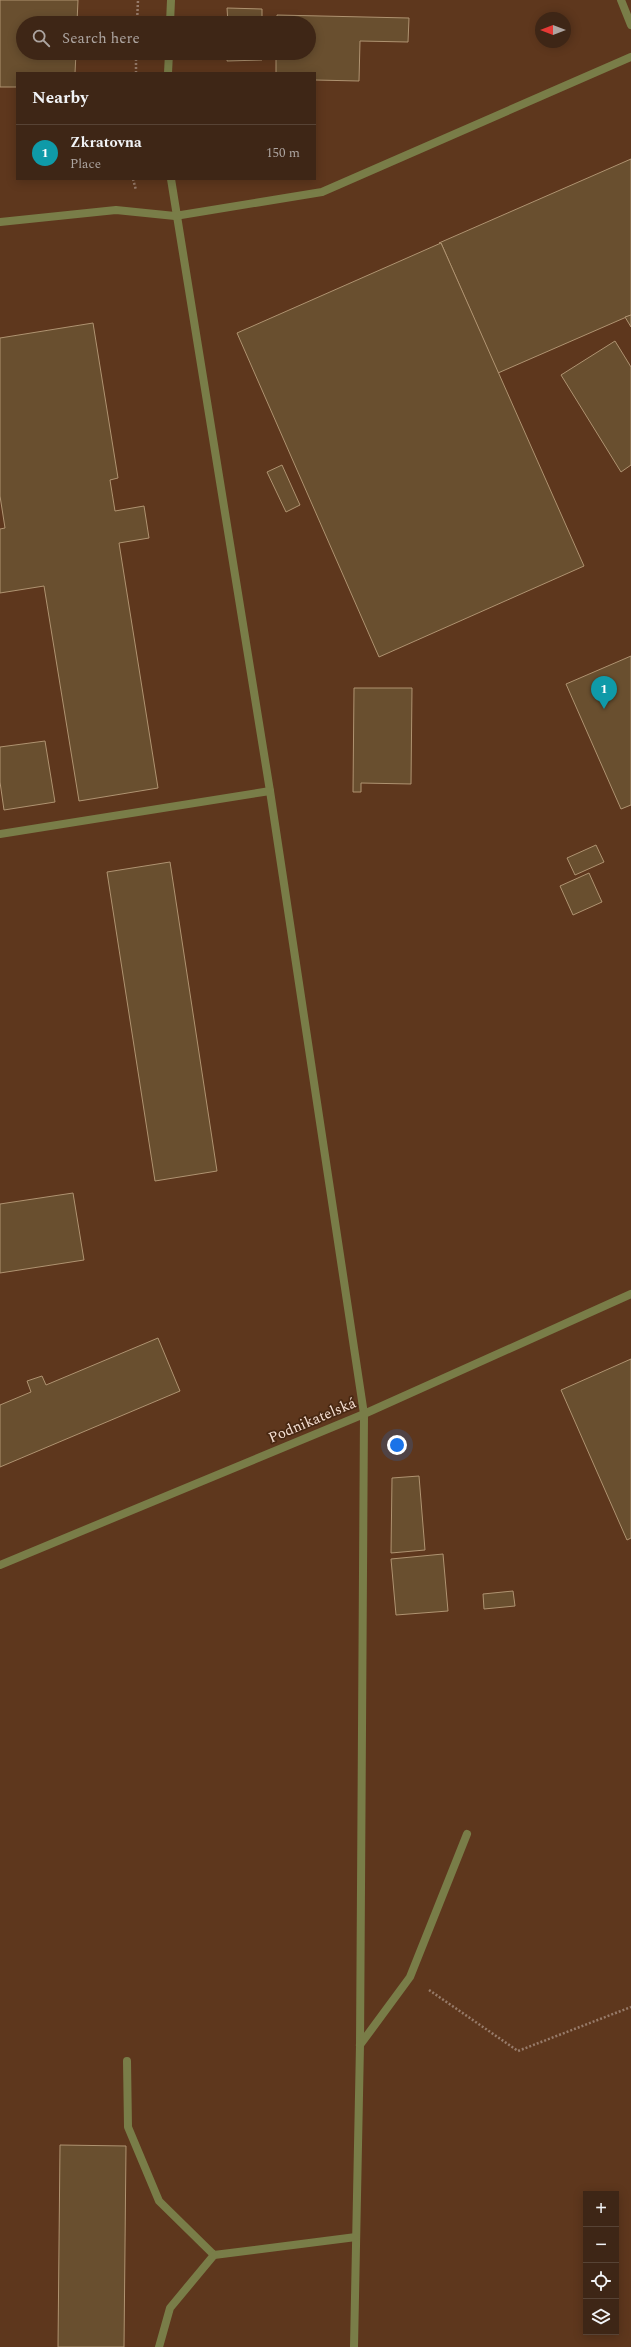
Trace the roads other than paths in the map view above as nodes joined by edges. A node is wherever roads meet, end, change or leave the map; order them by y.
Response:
1 (171, 0) edge
2 (621, 0) edge
3 (170, 16) edge
4 (631, 25) edge
5 (631, 57) edge
6 (169, 60) edge
7 (168, 72) edge
8 (171, 180) edge
9 (176, 216) junction
10 (0, 222) edge
11 (270, 791) junction
12 (0, 834) edge
13 (631, 1294) edge
14 (364, 1414) junction
15 (0, 1565) edge
16 (467, 1834) dead end
17 (360, 2045) junction
18 (127, 2061) dead end
19 (356, 2237) junction
20 (214, 2254) junction
21 (159, 2347) edge
22 (354, 2347) edge

1 - 3 lane
2 - 4 lane
5 - 9 lane
6 - 7 lane
8 - 9 lane
9 - 10 lane
9 - 11 lane
11 - 12 lane
11 - 14 lane
13 - 14 lane, Podnikatelská
14 - 15 lane, Podnikatelská
14 - 17 lane
16 - 17 lane
17 - 19 lane
18 - 20 lane
19 - 20 lane
19 - 22 lane
20 - 21 lane

